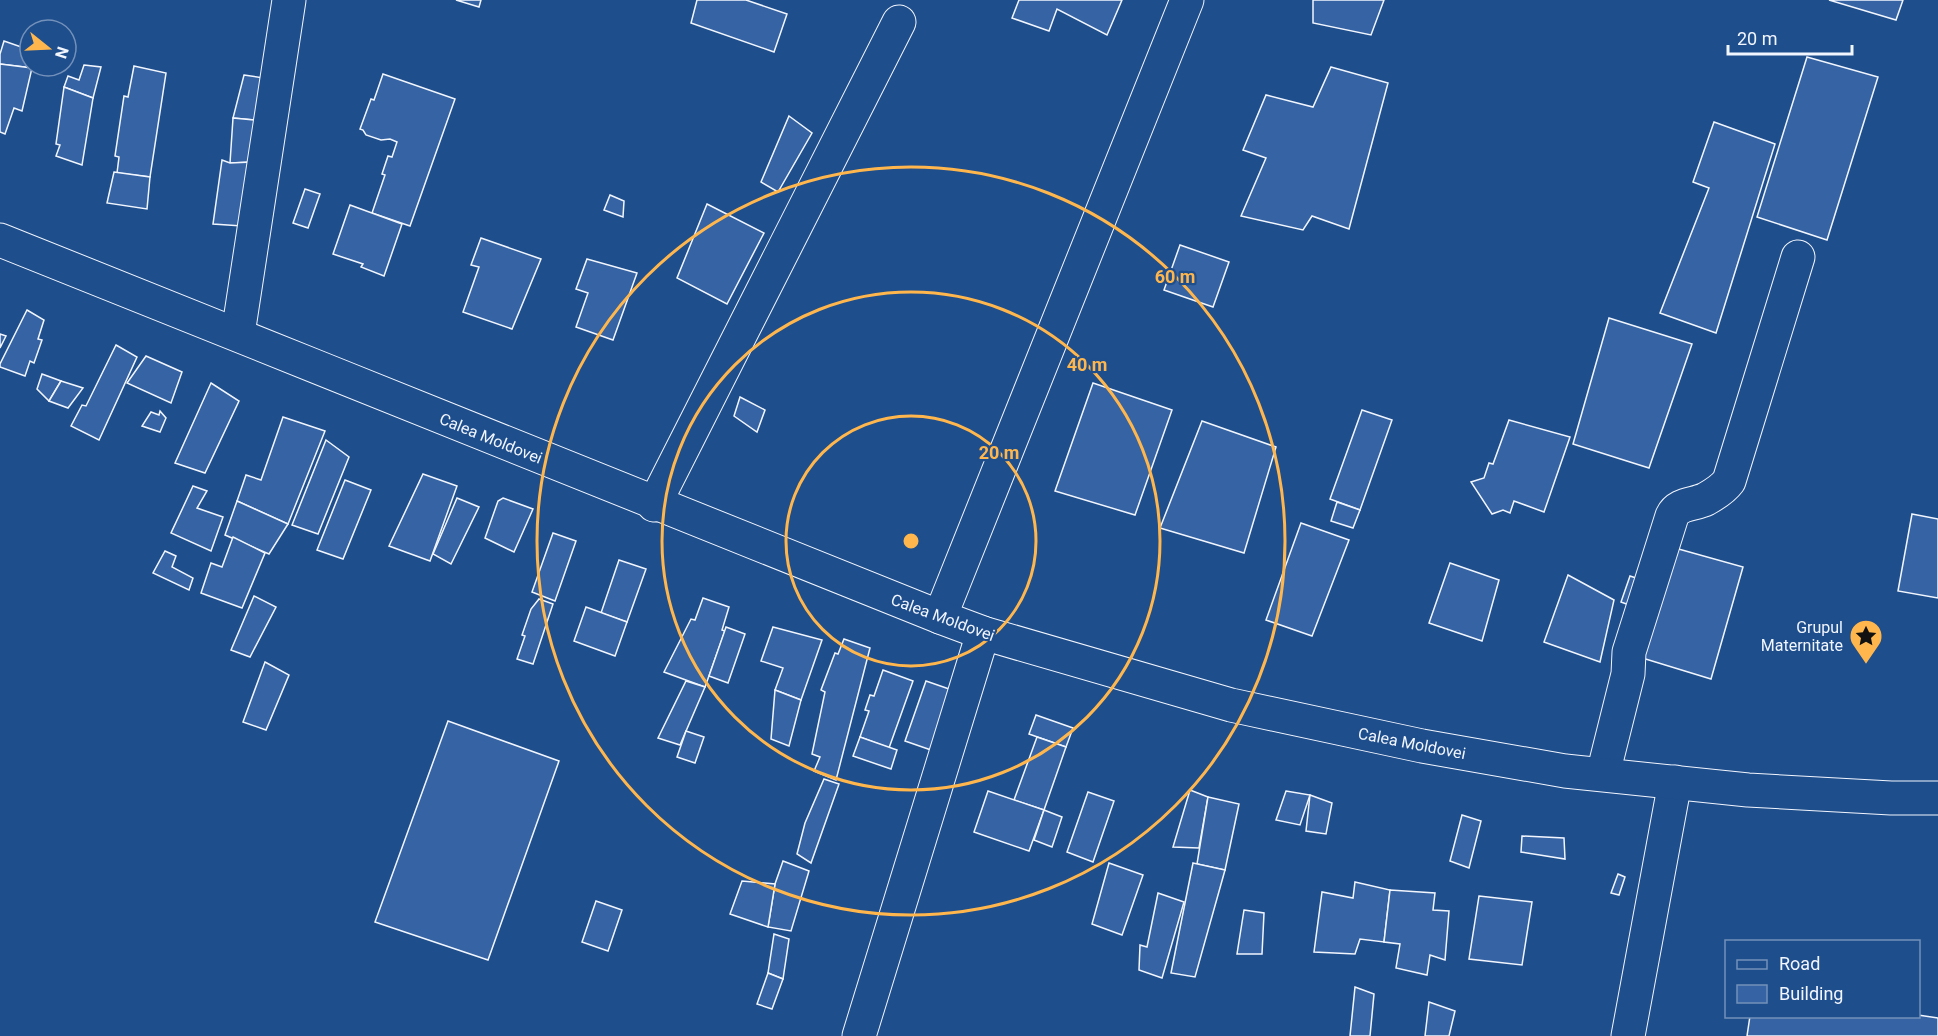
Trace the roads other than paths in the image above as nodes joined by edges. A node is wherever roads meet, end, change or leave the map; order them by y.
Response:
1 (289, 0) edge
2 (1187, 0) edge
3 (899, 22) dead end
4 (0, 240) edge
5 (1798, 257) dead end
6 (238, 334) junction
7 (654, 505) junction
8 (940, 617) junction
9 (983, 633) junction
10 (1603, 774) junction
11 (1675, 782) junction
12 (1938, 798) edge
13 (859, 1036) edge
14 (1628, 1036) edge

1 - 6 main road
2 - 8 main road
3 - 7 main road
4 - 6 main road, Calea Moldovei
5 - 10 main road
6 - 7 main road, Calea Moldovei
7 - 8 main road, Calea Moldovei
8 - 9 main road, Calea Moldovei
9 - 10 main road, Calea Moldovei
9 - 13 main road
10 - 11 main road, Calea Moldovei
11 - 12 main road, Calea Moldovei
11 - 14 main road

